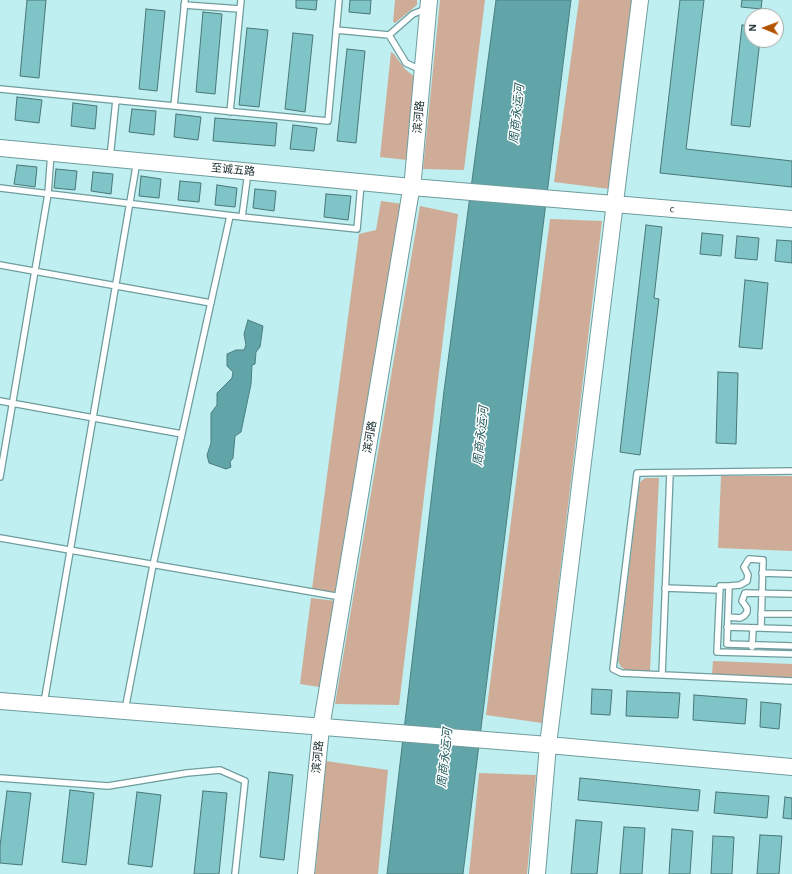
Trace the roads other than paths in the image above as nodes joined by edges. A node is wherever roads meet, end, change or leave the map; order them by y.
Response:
1 (241, 0) edge
2 (339, 0) edge
3 (640, 0) edge
4 (185, 2) edge
5 (429, 4) edge
6 (240, 10) junction
7 (336, 30) junction
8 (389, 35) junction
9 (423, 71) junction
10 (0, 89) edge
11 (116, 100) junction
12 (174, 106) junction
13 (230, 112) junction
14 (0, 148) edge
15 (51, 153) junction
16 (110, 159) junction
17 (137, 161) junction
18 (248, 172) junction
19 (361, 182) junction
20 (412, 187) junction
21 (0, 188) edge
22 (48, 194) junction
23 (551, 199) joint
24 (130, 204) junction
25 (614, 204) junction
26 (230, 216) junction
27 (242, 217) junction
28 (792, 220) edge
29 (0, 265) edge
30 (36, 271) junction
31 (116, 285) junction
32 (211, 303) junction
33 (0, 401) edge
34 (13, 404) junction
35 (92, 418) junction
36 (182, 434) junction
37 (792, 471) edge
38 (670, 473) junction
39 (0, 477) edge
40 (0, 538) edge
41 (69, 551) junction
42 (153, 565) junction
43 (762, 573) junction
44 (792, 574) edge
45 (729, 586) junction
46 (665, 588) junction
47 (720, 590) junction
48 (762, 593) junction
49 (792, 594) edge
50 (343, 597) junction
51 (761, 614) junction
52 (792, 614) edge
53 (728, 617) junction
54 (727, 627) junction
55 (753, 628) junction
56 (761, 628) junction
57 (792, 629) edge
58 (752, 645) junction
59 (792, 646) edge
60 (752, 653) junction
61 (792, 654) edge
62 (662, 675) junction
63 (792, 681) edge
64 (0, 701) edge
65 (44, 704) junction
66 (125, 711) junction
67 (321, 728) junction
68 (548, 745) junction
69 (792, 767) edge
70 (0, 778) edge
71 (235, 874) edge
72 (306, 874) edge
73 (537, 874) edge

1 - 6 lane
2 - 7 lane
3 - 25 street
4 - 6 lane
4 - 12 lane
5 - 8 lane
5 - 9 street, 滨河路
6 - 13 lane
7 - 8 lane
7 - 13 lane
8 - 9 lane
9 - 20 street, 滨河路
10 - 11 lane
11 - 12 lane
11 - 16 lane
12 - 13 lane
14 - 15 street, 至诚五路
15 - 16 street, 至诚五路
15 - 22 lane
16 - 17 street, 至诚五路
17 - 18 street, 至诚五路
17 - 24 lane
18 - 19 street, 至诚五路
18 - 27 lane
19 - 20 street, 至诚五路
19 - 27 lane
20 - 23 street, 至诚五路
20 - 50 street, 滨河路
21 - 22 lane
22 - 24 lane
22 - 30 lane
23 - 25 street, c
24 - 26 lane
24 - 31 lane
25 - 28 street, c
25 - 68 street
26 - 27 lane
26 - 32 lane
29 - 30 lane
30 - 31 lane
30 - 34 lane
31 - 32 lane
31 - 35 lane
32 - 36 lane
33 - 34 lane
34 - 35 lane
34 - 39 lane
35 - 36 lane
35 - 41 lane
36 - 42 lane
37 - 38 lane
38 - 46 lane
38 - 62 lane
40 - 41 lane
41 - 42 lane
41 - 65 lane
42 - 50 lane
42 - 66 lane
43 - 44 lane
43 - 45 lane
43 - 48 lane
45 - 47 lane
45 - 53 lane
46 - 47 lane
46 - 62 lane
47 - 60 lane
48 - 49 lane
48 - 51 lane
48 - 53 lane
50 - 67 street, 滨河路
51 - 52 lane
51 - 56 lane
53 - 54 lane
54 - 55 lane
54 - 58 lane
55 - 56 lane
55 - 58 lane
56 - 57 lane
58 - 59 lane
58 - 60 lane
60 - 61 lane
62 - 63 lane
64 - 65 street
65 - 66 street
66 - 67 street
67 - 68 street
67 - 72 street, 滨河路
68 - 69 street
68 - 73 street
70 - 71 lane

